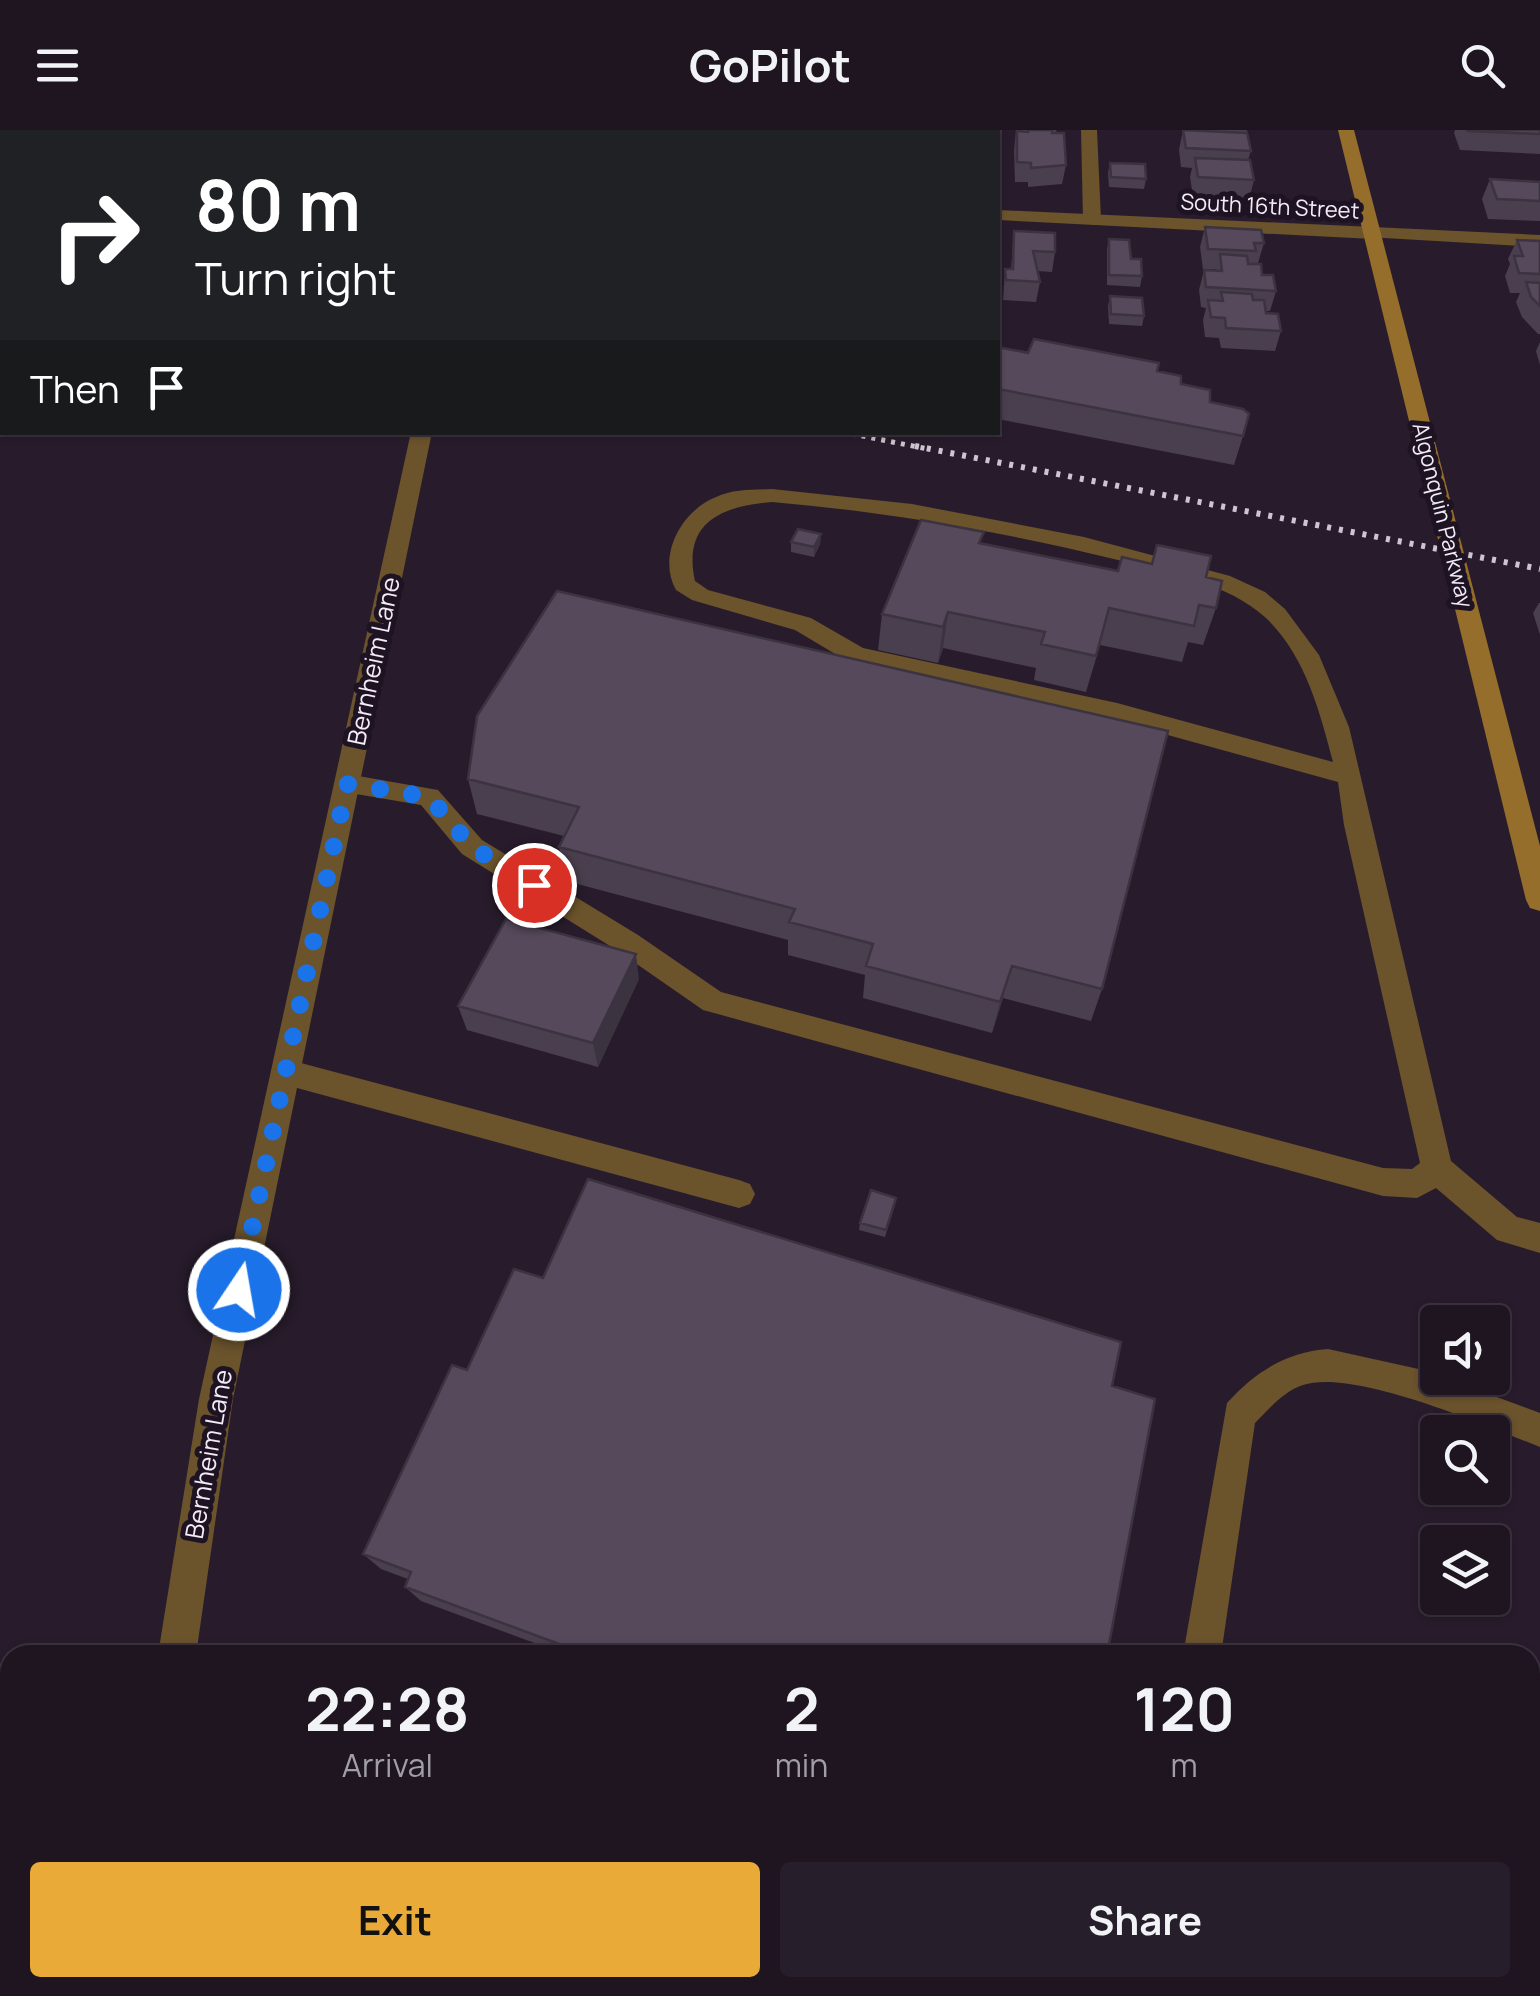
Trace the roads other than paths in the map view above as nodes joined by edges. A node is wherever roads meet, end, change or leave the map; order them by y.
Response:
1 (1089, 130) edge
2 (1346, 130) edge
3 (1000, 215) edge
4 (1092, 220) junction
5 (1373, 233) junction
6 (1540, 241) edge
7 (421, 435) edge
8 (1350, 776) junction
9 (347, 784) junction
10 (1540, 900) edge
11 (286, 1072) junction
12 (1437, 1169) junction
13 (739, 1194) dead end
14 (1540, 1238) edge
15 (1540, 1430) edge
16 (179, 1645) edge
17 (1204, 1645) edge

1 - 4 street
2 - 5 main road, Algonquin Parkway
3 - 4 street, South 16th Street
4 - 5 street, South 16th Street
5 - 6 street, South 16th Street
5 - 10 main road, Algonquin Parkway
7 - 9 street, Bernheim Lane
8 - 8 street
8 - 12 street
9 - 11 street, Bernheim Lane
9 - 12 street
11 - 13 street
11 - 16 street, Bernheim Lane
12 - 14 street
15 - 17 street

